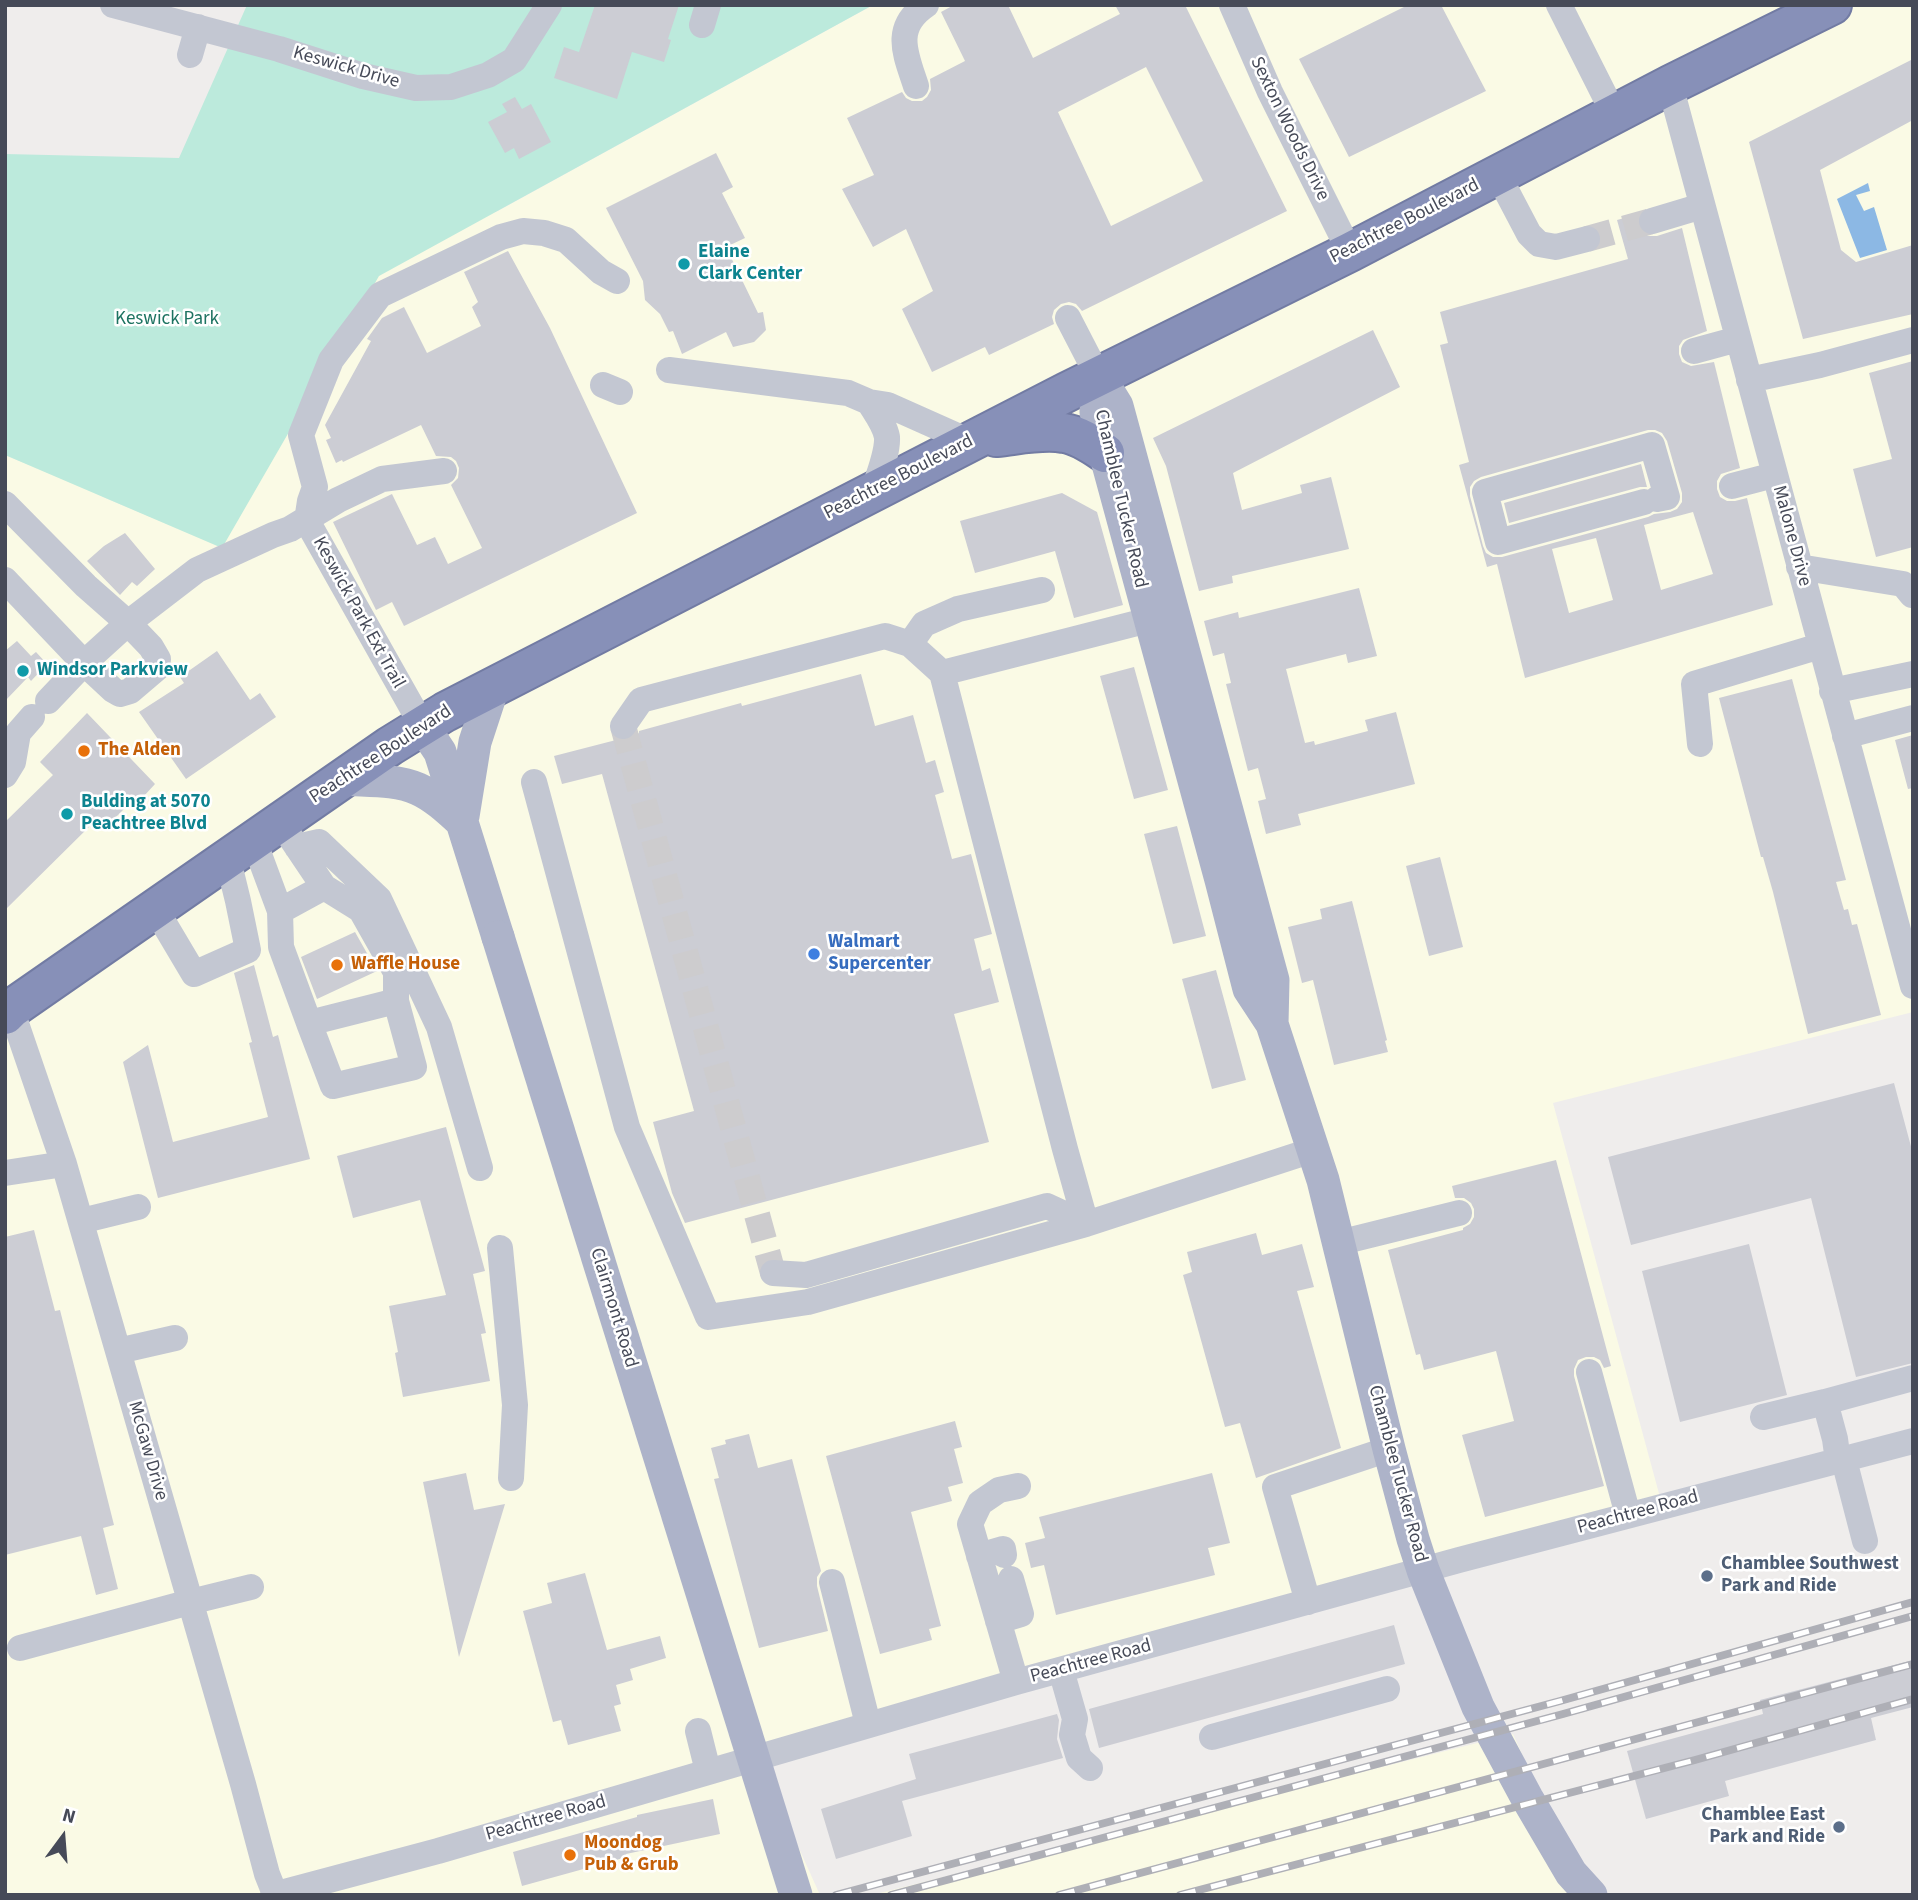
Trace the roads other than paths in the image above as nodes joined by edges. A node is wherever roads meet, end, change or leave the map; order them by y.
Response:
1 (113, 5) edge
2 (549, 5) edge
3 (926, 5) edge
4 (1231, 5) edge
5 (1559, 5) edge
6 (1832, 5) edge
7 (198, 27) junction
8 (190, 55) dead end
9 (1670, 85) junction
10 (916, 86) dead end
11 (1614, 114) junction
12 (1498, 174) junction
13 (1702, 206) junction
14 (1652, 220) tunnel mouth
15 (1587, 239) tunnel mouth
16 (1350, 252) junction
17 (617, 281) dead end
18 (1068, 318) dead end
19 (1738, 339) junction
20 (1913, 340) edge
21 (1694, 351) dead end
22 (668, 370) dead end
23 (1098, 376) junction
24 (1749, 380) junction
25 (869, 402) junction
26 (974, 440) junction
27 (1105, 453) junction
28 (1780, 465) junction
29 (443, 471) dead end
30 (1732, 486) dead end
31 (873, 492) junction
32 (1650, 500) joint
33 (5, 504) edge
34 (307, 520) junction
35 (1799, 567) junction
36 (5, 580) edge
37 (1042, 590) dead end
38 (1912, 595) edge
39 (1149, 620) junction
40 (128, 623) junction
41 (910, 644) junction
42 (1820, 646) junction
43 (84, 663) junction
44 (942, 673) junction
45 (1913, 674) edge
46 (493, 687) junction
47 (1832, 691) junction
48 (1913, 718) edge
49 (26, 721) edge
50 (422, 725) junction
51 (623, 726) dead end
52 (1844, 736) junction
53 (1700, 744) dead end
54 (5, 775) edge
55 (342, 779) junction
56 (534, 782) dead end
57 (463, 825) junction
58 (265, 842) junction
59 (324, 887) junction
60 (156, 910) junction
61 (280, 911) junction
62 (1911, 974) edge
63 (397, 1000) junction
64 (7, 1009) edge
65 (309, 1023) junction
66 (1272, 1024) junction
67 (1312, 1150) junction
68 (64, 1164) junction
69 (480, 1168) dead end
70 (5, 1173) edge
71 (138, 1207) dead end
72 (1459, 1213) dead end
73 (81, 1221) junction
74 (1086, 1224) junction
75 (1338, 1243) junction
76 (500, 1248) dead end
77 (773, 1273) dead end
78 (175, 1338) dead end
79 (118, 1351) junction
80 (1589, 1372) dead end
81 (1913, 1378) edge
82 (1825, 1402) junction
83 (1763, 1417) dead end
84 (1913, 1441) edge
85 (1389, 1449) junction
86 (1841, 1461) junction
87 (511, 1478) dead end
88 (1018, 1486) dead end
89 (1628, 1515) junction
90 (1866, 1541) dead end
91 (998, 1563) junction
92 (1423, 1570) junction
93 (832, 1582) dead end
94 (251, 1587) dead end
95 (190, 1602) junction
96 (1308, 1602) junction
97 (998, 1621) junction
98 (20, 1648) dead end
99 (1061, 1671) junction
100 (1016, 1682) junction
101 (1387, 1689) dead end
102 (1075, 1719) dead end
103 (868, 1724) junction
104 (698, 1731) dead end
105 (1212, 1737) dead end
106 (709, 1771) junction
107 (274, 1894) edge
108 (796, 1895) edge
109 (1591, 1895) edge

1 - 7 street, Keswick Drive
2 - 7 street, Keswick Drive
3 - 10 street
4 - 16 street, Sexton Woods Drive
5 - 11 street
6 - 9 highway, Peachtree Boulevard
7 - 8 street
9 - 11 highway, Peachtree Boulevard
9 - 13 street, Malone Drive
11 - 12 highway, Peachtree Boulevard
12 - 15 street
12 - 16 highway, Peachtree Boulevard
13 - 14 street
13 - 19 street, Malone Drive
16 - 23 highway, Peachtree Boulevard
17 - 34 street, Keswick Park Ext Trail
18 - 23 street
19 - 21 street
19 - 24 street, Malone Drive
20 - 24 street
22 - 25 street
23 - 26 highway, Peachtree Boulevard
23 - 27 main road, Chamblee Tucker Road
23 - 66 main road, Chamblee Tucker Road
24 - 28 street, Malone Drive
25 - 26 street
25 - 31 street
26 - 27 highway
26 - 31 highway, Peachtree Boulevard
27 - 39 main road, Chamblee Tucker Road
28 - 30 street
28 - 35 street, Malone Drive
29 - 34 street
31 - 46 highway, Peachtree Boulevard
32 - 32 street
33 - 40 street
34 - 40 street
34 - 50 street, Keswick Park Ext Trail
35 - 38 street
35 - 42 street, Malone Drive
36 - 43 street
37 - 41 street
39 - 44 street
39 - 66 main road, Chamblee Tucker Road
40 - 43 street
40 - 43 street
41 - 44 street
41 - 51 street
42 - 47 street, Malone Drive
42 - 53 street
43 - 49 street
44 - 74 street
45 - 47 street
46 - 50 highway, Peachtree Boulevard
46 - 57 main road
47 - 52 street, Malone Drive
48 - 52 street
49 - 54 street
50 - 55 highway, Peachtree Boulevard
50 - 57 main road, Clairmont Road
52 - 62 street, Malone Drive
55 - 57 main road
55 - 58 highway, Peachtree Boulevard
56 - 74 street
57 - 108 main road, Clairmont Road, bridge
58 - 59 street
58 - 60 highway, Peachtree Boulevard
58 - 60 street
58 - 61 street
58 - 69 street
59 - 61 street
59 - 63 street
60 - 64 highway, Peachtree Boulevard
61 - 65 street
63 - 65 street
63 - 65 street
64 - 68 street, McGaw Drive
66 - 67 main road, Chamblee Tucker Road
67 - 74 street
67 - 75 main road, Chamblee Tucker Road
68 - 70 street
68 - 73 street, McGaw Drive
71 - 73 street
72 - 75 street
73 - 79 street, McGaw Drive
74 - 77 street
75 - 85 main road, Chamblee Tucker Road
76 - 87 street
78 - 79 street
79 - 95 street, McGaw Drive
80 - 89 street
81 - 82 street
82 - 83 street
82 - 86 street
84 - 86 street, Peachtree Road
85 - 92 main road, Chamblee Tucker Road
85 - 96 street
86 - 89 street, Peachtree Road
86 - 90 street
88 - 91 street
89 - 92 street, Peachtree Road
91 - 97 street
91 - 97 street
92 - 96 street, Peachtree Road
92 - 109 main road, Chamblee Tucker Road
93 - 103 street
94 - 95 street
95 - 98 street
95 - 107 street, McGaw Drive
96 - 99 street, Peachtree Road
97 - 100 street
99 - 100 street, Peachtree Road
99 - 102 street
100 - 103 street, Peachtree Road
101 - 105 street
103 - 106 street, Peachtree Road
104 - 106 street
106 - 107 street, Peachtree Road

